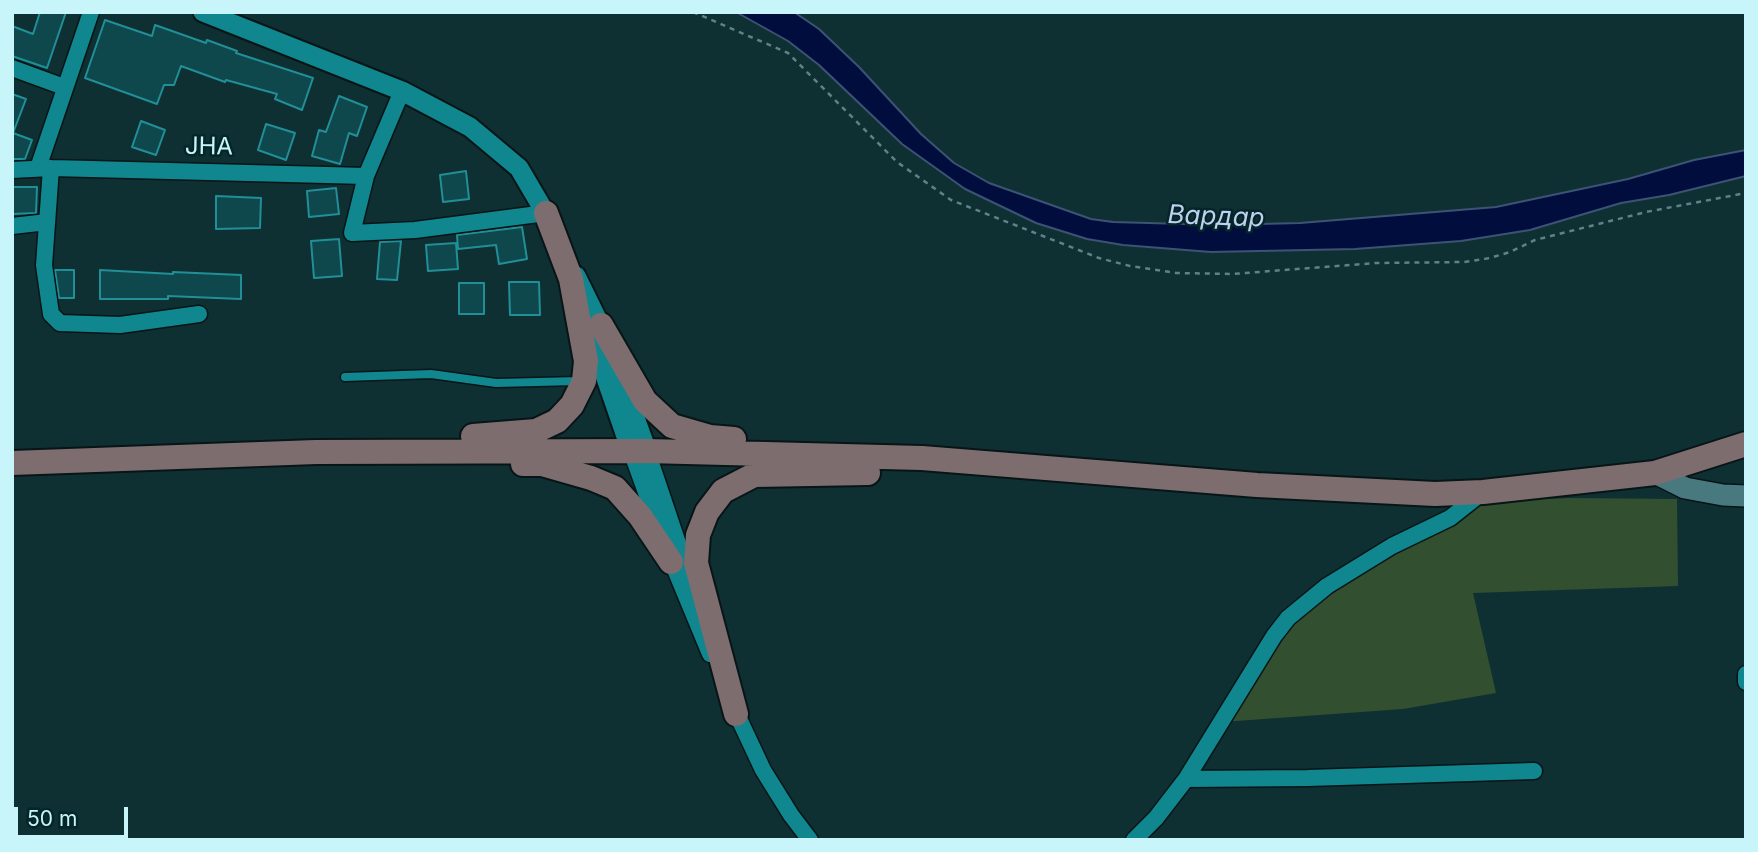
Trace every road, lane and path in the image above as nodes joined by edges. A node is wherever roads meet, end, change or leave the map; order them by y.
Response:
1 (91, 12) edge
2 (203, 12) edge
3 (693, 12) edge
4 (12, 68) edge
5 (64, 87) junction
6 (402, 91) junction
7 (45, 168) junction
8 (12, 170) edge
9 (366, 176) junction
10 (1746, 193) edge
11 (546, 213) junction
12 (47, 222) junction
13 (12, 226) edge
14 (576, 277) junction
15 (199, 314) dead end
16 (601, 325) junction
17 (345, 377) dead end
18 (584, 381) junction
19 (1746, 444) edge
20 (639, 451) junction
21 (316, 452) junction
22 (922, 458) junction
23 (12, 463) edge
24 (1065, 469) junction
25 (1655, 473) junction
26 (1483, 492) junction
27 (1746, 496) edge
28 (671, 562) junction
29 (1746, 674) edge
30 (1746, 682) edge
31 (736, 713) junction
32 (1534, 771) dead end
33 (1186, 779) junction
34 (810, 840) edge
35 (1134, 840) edge

1 - 5 street
2 - 6 street
3 - 10 path
4 - 5 street
5 - 7 street
6 - 9 street
6 - 11 street
7 - 8 street, ЈНА
7 - 9 street, ЈНА
7 - 12 street
9 - 11 street
11 - 14 street
11 - 18 main road
12 - 13 street
12 - 15 street
14 - 16 street
14 - 20 street
16 - 20 street
16 - 22 main road
17 - 18 lane
18 - 21 main road
19 - 25 main road
20 - 21 main road
20 - 22 main road
20 - 28 street
20 - 31 street
21 - 23 main road
21 - 28 main road
22 - 24 main road
24 - 26 main road
24 - 31 main road
25 - 26 main road
25 - 27 main road
26 - 33 street
28 - 31 street
29 - 30 street
31 - 34 street
32 - 33 street
33 - 35 street

